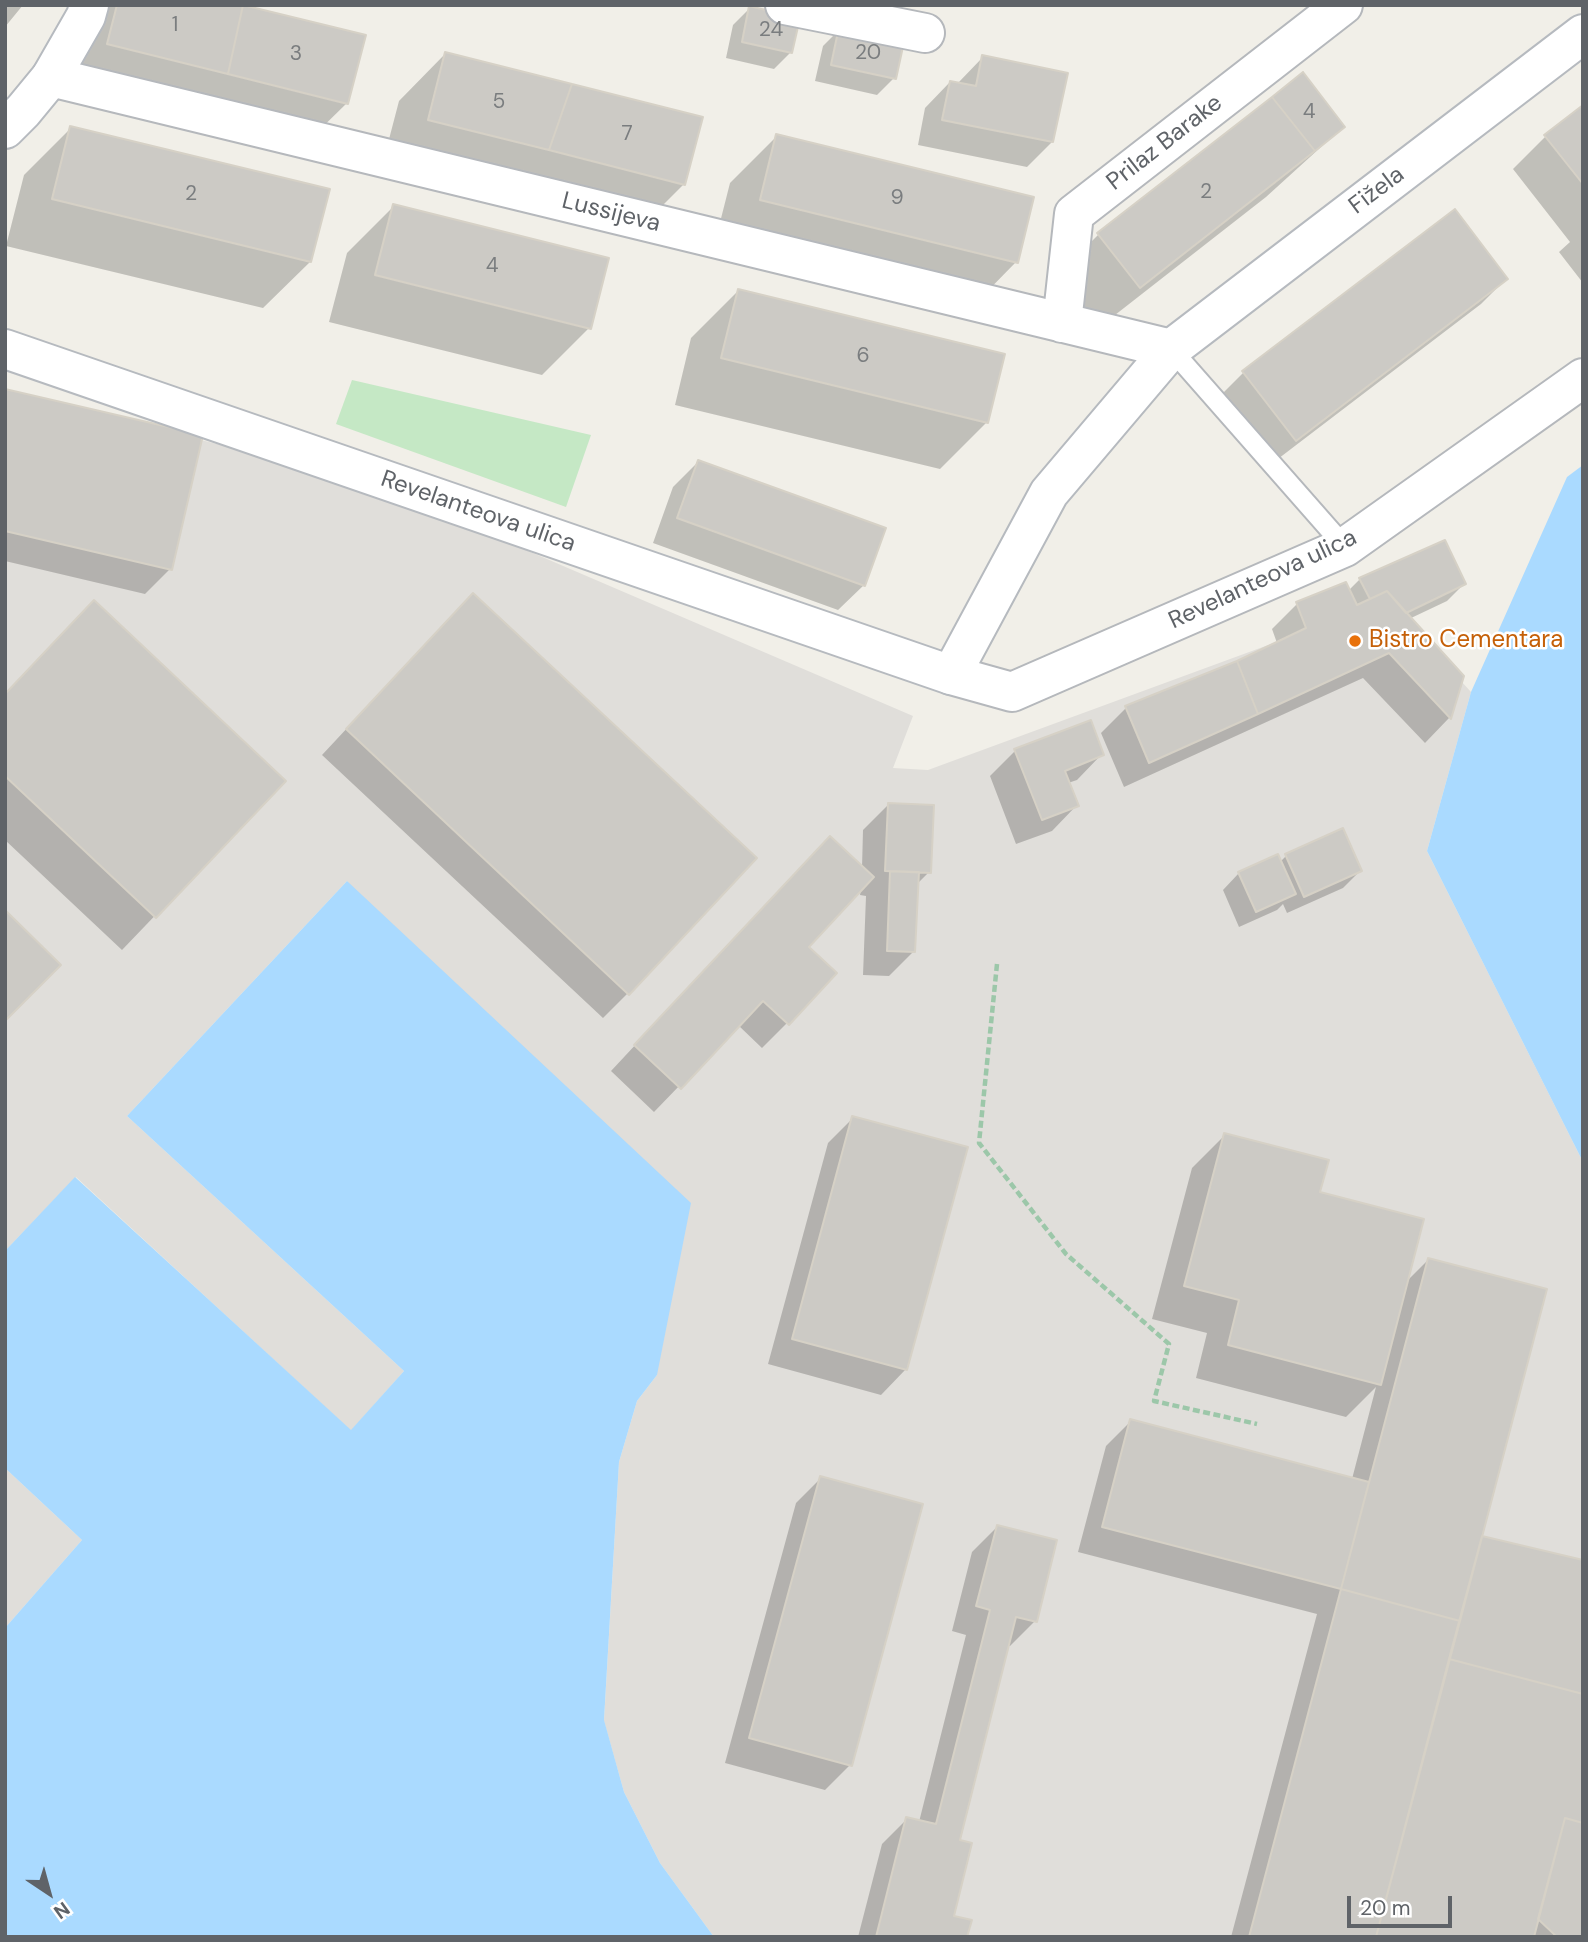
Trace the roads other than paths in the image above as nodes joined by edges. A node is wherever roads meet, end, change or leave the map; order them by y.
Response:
1 (89, 5) edge
2 (785, 5) edge
3 (1343, 5) edge
4 (925, 33) dead end
5 (1583, 34) edge
6 (51, 77) junction
7 (5, 129) edge
8 (1062, 323) junction
9 (5, 349) edge
10 (1171, 349) junction
11 (1583, 378) edge
12 (1345, 547) junction
13 (951, 675) junction

1 - 6 street
2 - 4 street
3 - 8 street, Prilaz Barake
5 - 10 street, Fižela
6 - 7 street
6 - 8 street, Lussijeva
8 - 10 street, Lussijeva
9 - 13 street, Revelanteova ulica
10 - 12 lane
10 - 13 street
11 - 12 street, Revelanteova ulica
12 - 13 street, Revelanteova ulica

